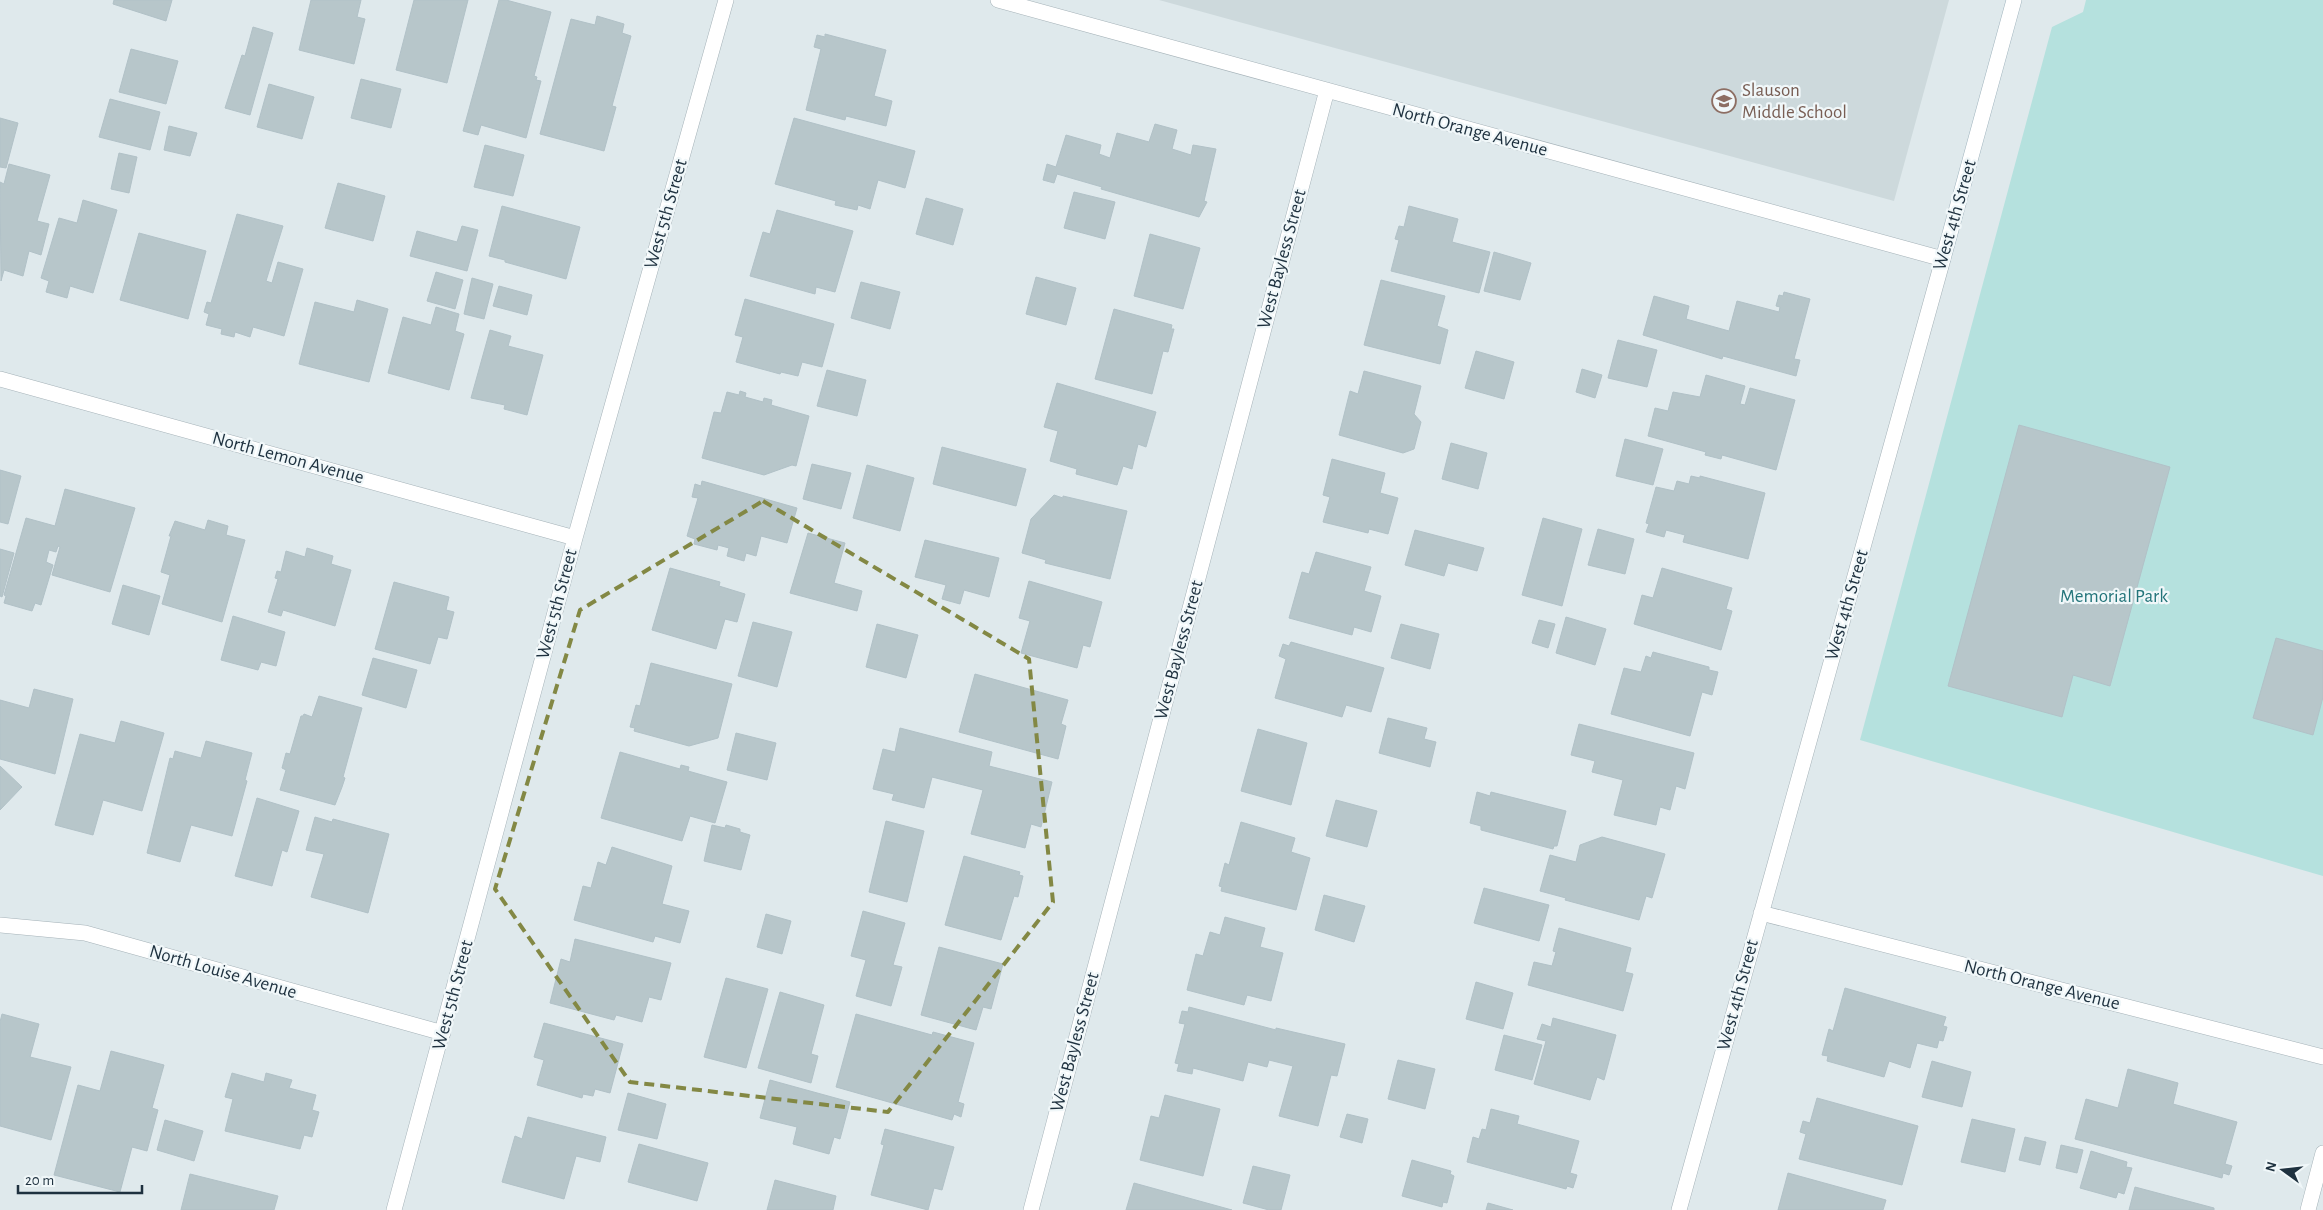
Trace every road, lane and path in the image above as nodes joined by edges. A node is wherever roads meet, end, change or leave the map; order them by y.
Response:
1 (726, 0) edge
2 (998, 0) edge
3 (2014, 0) edge
4 (1326, 90) junction
5 (1943, 259) junction
6 (0, 379) edge
7 (575, 538) junction
8 (1761, 913) junction
9 (0, 925) edge
10 (443, 1033) junction
11 (2323, 1057) edge
12 (2323, 1153) edge
13 (394, 1210) edge
14 (1031, 1210) edge
15 (1679, 1210) edge
16 (2308, 1210) edge

1 - 7 street, West 5th Street
2 - 4 street, North Orange Avenue
3 - 5 street, West 4th Street
4 - 5 street, North Orange Avenue
4 - 14 street, West Bayless Street
5 - 8 street, West 4th Street
6 - 7 street, North Lemon Avenue
7 - 10 street, West 5th Street
8 - 11 street, North Orange Avenue
8 - 15 street, West 4th Street
9 - 10 street, North Louise Avenue
10 - 13 street, West 5th Street
12 - 16 street

